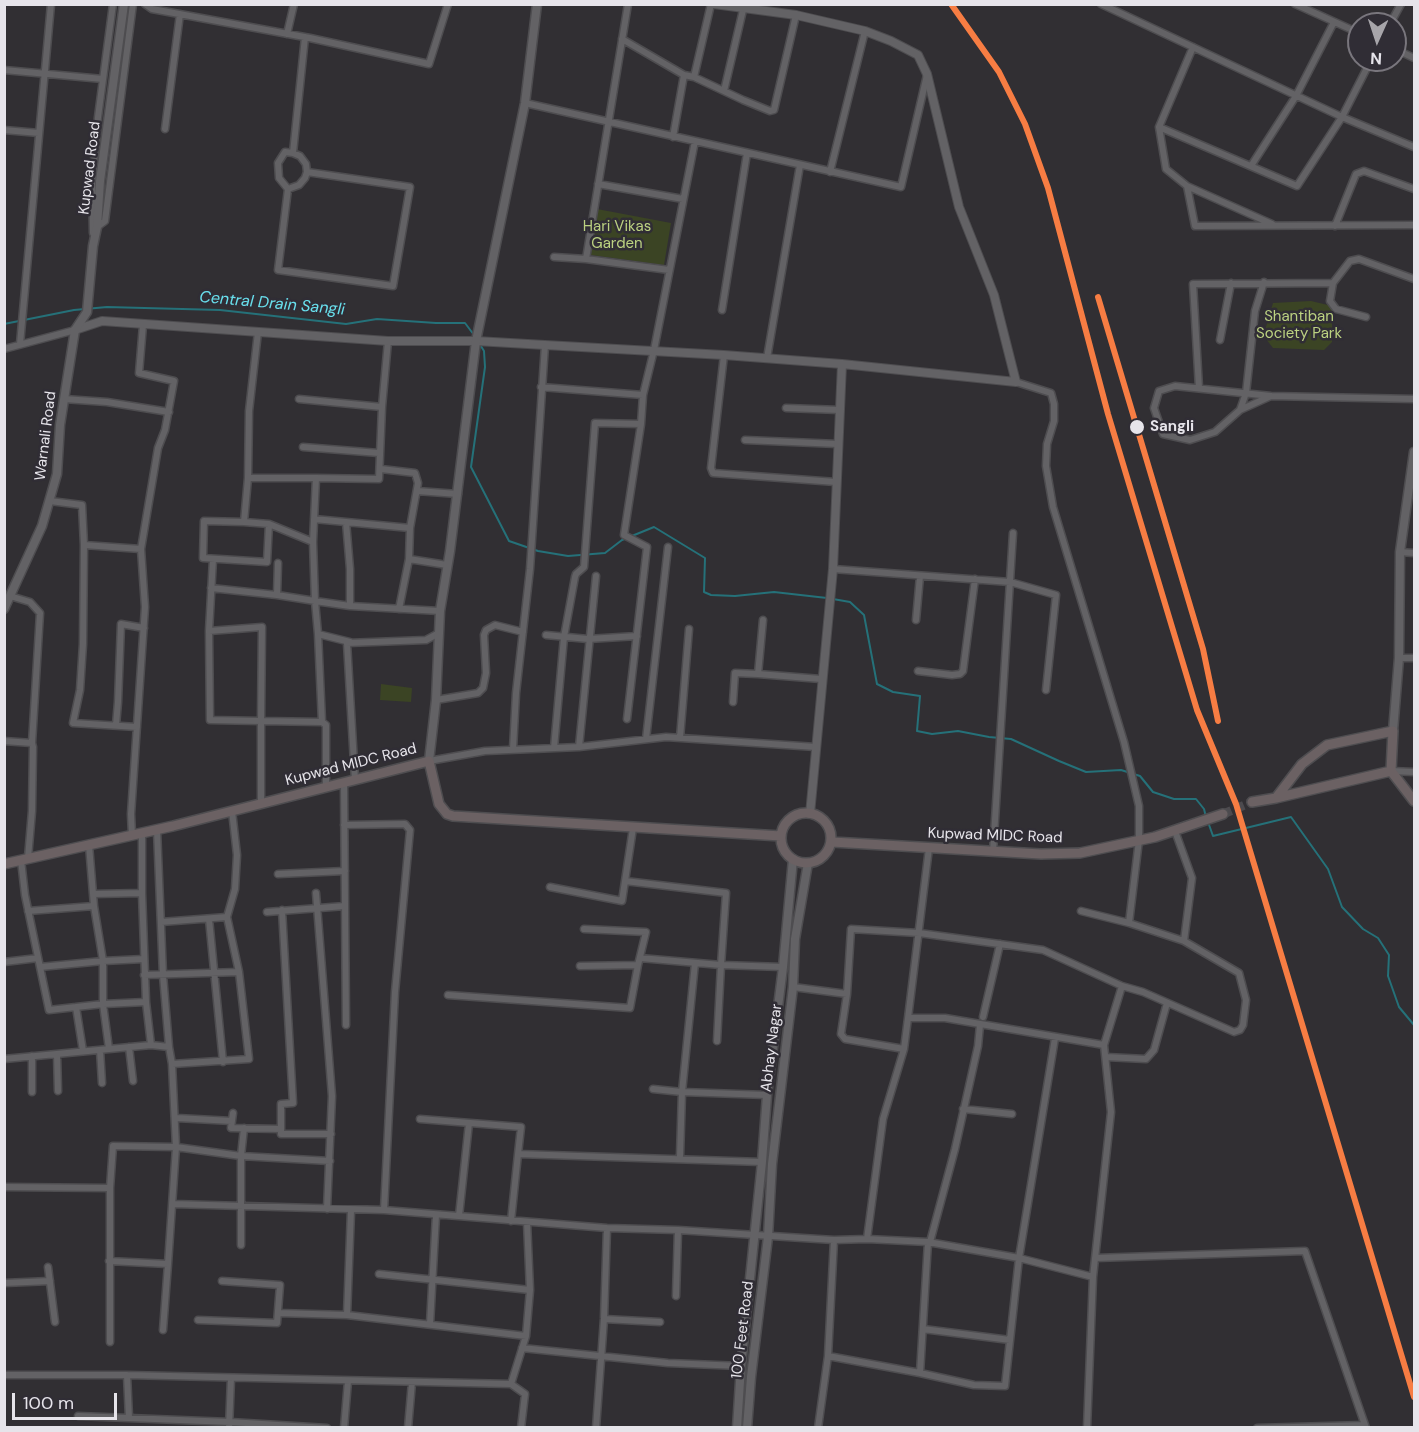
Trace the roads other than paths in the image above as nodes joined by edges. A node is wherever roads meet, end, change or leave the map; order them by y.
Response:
1 (51, 4) edge
2 (113, 4) edge
3 (294, 4) edge
4 (448, 4) edge
5 (537, 4) edge
6 (628, 4) edge
7 (712, 4) edge
8 (1295, 4) edge
9 (130, 5) edge
10 (145, 5) edge
11 (1104, 5) edge
12 (743, 10) junction
13 (180, 14) junction
14 (796, 15) junction
15 (1334, 22) junction
16 (1347, 28) edge
17 (865, 31) junction
18 (287, 34) junction
19 (305, 38) junction
20 (622, 39) junction
21 (1192, 47) junction
22 (4, 70) edge
23 (1365, 72) edge
24 (44, 74) junction
25 (927, 74) junction
26 (684, 75) junction
27 (694, 77) junction
28 (103, 79) junction
29 (724, 91) junction
30 (1296, 96) junction
31 (525, 103) junction
32 (1342, 117) junction
33 (609, 122) junction
34 (1159, 127) junction
35 (165, 129) dead end
36 (4, 130) edge
37 (39, 133) junction
38 (674, 137) junction
39 (694, 141) junction
40 (1414, 147) edge
41 (293, 153) junction
42 (747, 153) junction
43 (800, 165) junction
44 (1251, 166) junction
45 (307, 172) junction
46 (830, 172) junction
47 (598, 184) junction
48 (1187, 186) junction
49 (288, 189) junction
50 (1414, 189) edge
51 (683, 199) junction
52 (1414, 225) edge
53 (1276, 226) junction
54 (1335, 226) junction
55 (97, 227) junction
56 (93, 246) junction
57 (554, 256) dead end
58 (586, 259) junction
59 (669, 270) junction
60 (1414, 279) edge
61 (1264, 282) junction
62 (1231, 283) junction
63 (1332, 283) junction
64 (722, 310) dead end
65 (1366, 316) dead end
66 (143, 325) junction
67 (75, 330) junction
68 (258, 332) junction
69 (1220, 340) dead end
70 (388, 341) junction
71 (476, 341) junction
72 (20, 344) junction
73 (545, 345) junction
74 (4, 349) edge
75 (654, 350) junction
76 (724, 355) junction
77 (767, 358) junction
78 (842, 364) junction
79 (1016, 382) junction
80 (542, 387) junction
81 (1199, 388) junction
82 (1246, 393) junction
83 (643, 394) junction
84 (1270, 396) junction
85 (64, 399) junction
86 (299, 399) dead end
87 (1414, 399) edge
88 (382, 407) junction
89 (786, 408) dead end
90 (840, 410) junction
91 (1240, 410) junction
92 (169, 412) junction
93 (641, 423) junction
94 (746, 440) dead end
95 (838, 444) junction
96 (303, 447) dead end
97 (1414, 452) edge
98 (379, 453) junction
99 (381, 469) junction
100 (1413, 473) edge
101 (248, 478) junction
102 (316, 478) junction
103 (836, 482) junction
104 (417, 490) junction
105 (458, 494) junction
106 (50, 501) junction
107 (314, 519) junction
108 (244, 522) junction
109 (346, 522) junction
110 (269, 524) junction
111 (410, 528) junction
112 (1012, 533) dead end
113 (314, 542) junction
114 (84, 545) junction
115 (668, 547) dead end
116 (141, 549) junction
117 (1400, 552) junction
118 (1414, 553) edge
119 (213, 559) junction
120 (409, 559) junction
121 (278, 563) dead end
122 (447, 565) junction
123 (832, 569) junction
124 (596, 576) dead end
125 (920, 576) junction
126 (975, 579) junction
127 (1010, 582) junction
128 (211, 588) junction
129 (10, 596) junction
130 (277, 596) junction
131 (315, 601) junction
132 (350, 606) junction
133 (4, 609) edge
134 (399, 609) junction
135 (440, 611) junction
136 (763, 620) dead end
137 (916, 621) dead end
138 (144, 628) junction
139 (689, 629) dead end
140 (209, 631) junction
141 (523, 632) junction
142 (439, 633) junction
143 (318, 634) junction
144 (546, 635) dead end
145 (638, 636) junction
146 (564, 637) junction
147 (588, 639) junction
148 (351, 643) junction
149 (1399, 658) junction
150 (1414, 658) edge
151 (918, 671) dead end
152 (758, 674) junction
153 (821, 679) junction
154 (1046, 690) dead end
155 (436, 700) junction
156 (733, 702) dead end
157 (627, 719) dead end
158 (261, 721) junction
159 (322, 722) junction
160 (116, 725) junction
161 (137, 727) junction
162 (1393, 731) junction
163 (681, 738) junction
164 (646, 739) junction
165 (4, 741) edge
166 (32, 743) junction
167 (579, 747) junction
168 (816, 747) junction
169 (554, 748) junction
170 (513, 749) junction
171 (429, 761) junction
172 (1391, 771) junction
173 (1414, 772) edge
174 (355, 780) junction
175 (344, 783) junction
176 (326, 787) junction
177 (1276, 798) junction
178 (1414, 801) edge
179 (1252, 802) tunnel mouth
180 (261, 804) junction
181 (232, 811) junction
182 (810, 814) junction
183 (1223, 814) tunnel mouth
184 (344, 825) junction
185 (633, 828) junction
186 (157, 830) junction
187 (1175, 831) junction
188 (137, 834) junction
189 (781, 836) junction
190 (1139, 840) junction
191 (832, 842) junction
192 (89, 845) junction
193 (929, 848) junction
194 (993, 852) junction
195 (25, 859) junction
196 (793, 859) junction
197 (808, 863) junction
198 (4, 864) edge
199 (345, 871) junction
200 (278, 874) dead end
201 (625, 881) junction
202 (550, 886) dead end
203 (142, 892) junction
204 (316, 893) dead end
205 (93, 894) junction
206 (94, 906) junction
207 (345, 906) junction
208 (317, 908) junction
209 (282, 910) junction
210 (28, 911) junction
211 (1081, 911) dead end
212 (267, 912) dead end
213 (226, 917) junction
214 (209, 919) junction
215 (161, 922) junction
216 (1129, 923) junction
217 (584, 929) dead end
218 (919, 933) junction
219 (1184, 941) junction
220 (1000, 944) junction
221 (38, 958) junction
222 (144, 959) junction
223 (103, 961) junction
224 (639, 961) junction
225 (4, 962) edge
226 (695, 963) junction
227 (721, 965) junction
228 (580, 966) dead end
229 (40, 967) junction
230 (783, 967) junction
231 (215, 971) junction
232 (239, 972) junction
233 (144, 975) junction
234 (163, 975) junction
235 (1122, 986) junction
236 (793, 987) junction
237 (847, 994) junction
238 (448, 995) dead end
239 (146, 1002) junction
240 (1167, 1003) junction
241 (103, 1004) junction
242 (76, 1007) junction
243 (982, 1017) dead end
244 (908, 1018) junction
245 (346, 1025) dead end
246 (980, 1025) junction
247 (1055, 1038) junction
248 (717, 1041) dead end
249 (151, 1046) junction
250 (1104, 1046) junction
251 (129, 1047) junction
252 (169, 1047) junction
253 (109, 1049) junction
254 (904, 1049) junction
255 (100, 1050) junction
256 (83, 1051) junction
257 (57, 1054) junction
258 (32, 1056) junction
259 (1106, 1057) junction
260 (4, 1059) edge
261 (223, 1062) junction
262 (172, 1064) junction
263 (133, 1081) dead end
264 (102, 1083) dead end
265 (653, 1089) dead end
266 (58, 1091) dead end
267 (32, 1092) dead end
268 (682, 1092) junction
269 (767, 1095) junction
270 (963, 1109) junction
271 (233, 1113) dead end
272 (1012, 1114) dead end
273 (177, 1118) dead end
274 (420, 1119) dead end
275 (232, 1121) junction
276 (469, 1123) junction
277 (244, 1128) junction
278 (281, 1129) junction
279 (331, 1134) junction
280 (176, 1147) junction
281 (518, 1154) junction
282 (240, 1156) junction
283 (680, 1156) dead end
284 (330, 1161) junction
285 (762, 1162) junction
286 (4, 1187) edge
287 (110, 1188) junction
288 (173, 1204) junction
289 (240, 1206) junction
290 (327, 1209) junction
291 (384, 1210) junction
292 (351, 1211) junction
293 (436, 1215) junction
294 (459, 1216) junction
295 (511, 1221) junction
296 (527, 1222) junction
297 (607, 1228) junction
298 (678, 1230) junction
299 (754, 1235) junction
300 (768, 1237) junction
301 (867, 1239) junction
302 (834, 1240) junction
303 (929, 1242) junction
304 (241, 1245) dead end
305 (1019, 1258) junction
306 (1095, 1258) junction
307 (109, 1261) junction
308 (168, 1264) junction
309 (48, 1267) dead end
310 (379, 1274) dead end
311 (1093, 1277) junction
312 (433, 1280) junction
313 (50, 1281) junction
314 (222, 1281) dead end
315 (4, 1283) edge
316 (530, 1290) junction
317 (676, 1296) dead end
318 (278, 1313) junction
319 (347, 1315) junction
320 (604, 1319) junction
321 (198, 1320) dead end
322 (55, 1322) dead end
323 (660, 1322) dead end
324 (429, 1324) junction
325 (923, 1329) junction
326 (163, 1330) dead end
327 (526, 1336) junction
328 (1010, 1340) junction
329 (110, 1342) dead end
330 (522, 1348) junction
331 (601, 1356) junction
332 (828, 1356) junction
333 (741, 1366) junction
334 (920, 1373) junction
335 (4, 1375) edge
336 (127, 1375) junction
337 (231, 1378) junction
338 (348, 1381) junction
339 (412, 1382) junction
340 (511, 1384) junction
341 (78, 1416) dead end
342 (129, 1418) junction
343 (177, 1420) junction
344 (230, 1425) edge
345 (1366, 1426) edge
346 (175, 1428) edge
347 (327, 1428) edge
348 (344, 1428) edge
349 (408, 1428) edge
350 (521, 1428) edge
351 (597, 1428) edge
352 (737, 1428) edge
353 (747, 1428) edge
354 (818, 1428) edge
355 (1087, 1428) edge
356 (1257, 1428) edge

1 - 24 street
2 - 28 street
3 - 18 street
4 - 19 street
5 - 31 main road
6 - 20 street
7 - 12 street
7 - 27 street
8 - 15 street
9 - 10 street
9 - 55 main road, Kupwad Road
9 - 55 street
10 - 13 street
11 - 21 street
12 - 14 street
12 - 29 street
13 - 18 street
13 - 35 street
14 - 17 street
14 - 29 street
15 - 16 street
15 - 30 street
17 - 25 street
17 - 46 street
18 - 19 street
19 - 41 street
20 - 26 street
20 - 33 street
21 - 30 street
21 - 34 street
22 - 24 street
23 - 32 street
24 - 28 street
24 - 37 street
25 - 46 street
25 - 79 street
26 - 27 street
26 - 38 street
27 - 29 street
28 - 56 street
30 - 32 street
30 - 44 street
31 - 33 street
31 - 71 main road
32 - 40 street
32 - 44 street
33 - 38 street
33 - 47 street
34 - 44 street
34 - 48 street
36 - 37 street
37 - 72 street
38 - 39 street
39 - 42 street
39 - 51 street
41 - 45 street
41 - 49 street
42 - 43 street
42 - 64 street
43 - 46 street
43 - 77 street
45 - 49 street
45 - 49 street
47 - 51 street
47 - 58 street
48 - 53 street
48 - 53 street
50 - 54 street
51 - 59 street
52 - 54 street
53 - 54 street
55 - 56 main road, Kupwad Road
56 - 67 main road, Kupwad Road
57 - 58 street
58 - 59 street
59 - 75 street
60 - 63 street
61 - 62 street
61 - 63 street
61 - 82 street
62 - 69 street
62 - 81 street
63 - 65 street
66 - 67 street
66 - 68 street
66 - 92 street
67 - 72 street
67 - 85 main road, Warnali Road
68 - 70 street
68 - 101 street
70 - 71 street
70 - 88 street
71 - 73 street
71 - 105 main road
72 - 74 street
73 - 75 street
73 - 80 street
75 - 76 street
75 - 83 street
76 - 77 street
76 - 103 street
77 - 78 street
78 - 79 street
78 - 90 street
79 - 190 street
80 - 83 street
80 - 141 street
81 - 82 street
81 - 91 street
82 - 84 street
82 - 91 street
83 - 93 street
84 - 87 street
84 - 91 street
85 - 92 street
85 - 106 main road, Warnali Road
86 - 88 street
88 - 98 street
89 - 90 street
90 - 95 street
92 - 116 street
93 - 145 street
93 - 146 street
94 - 95 street
95 - 103 street
96 - 98 street
97 - 100 main road
98 - 99 street
99 - 102 street
99 - 104 street
100 - 117 main road
101 - 102 street
101 - 108 street
102 - 107 street
103 - 123 street
104 - 105 street
104 - 111 street
105 - 122 main road
106 - 114 street
106 - 129 main road, Warnali Road
107 - 109 street
107 - 113 street
108 - 110 street
108 - 119 street
109 - 111 street
109 - 132 street
110 - 113 street
110 - 119 street
111 - 120 street
112 - 127 street
113 - 131 street
114 - 116 street
114 - 160 street
115 - 164 street
116 - 138 street
117 - 118 street
117 - 149 main road
119 - 128 street
120 - 122 street
120 - 134 street
121 - 130 street
122 - 135 main road
123 - 125 street
123 - 153 street
124 - 147 street
125 - 126 street
125 - 137 street
126 - 127 street
126 - 151 street
127 - 154 street
127 - 194 street
128 - 130 street
128 - 140 street
129 - 133 main road, Warnali Road
129 - 166 street
130 - 131 street
131 - 132 street
131 - 143 street
132 - 134 street
134 - 135 street
135 - 142 main road
136 - 152 street
138 - 160 street
138 - 161 street
139 - 163 street
140 - 158 street
140 - 158 street
141 - 155 street
141 - 170 street
142 - 148 street
142 - 155 main road
143 - 148 street
143 - 159 street
144 - 146 street
145 - 147 street
145 - 157 street
146 - 147 street
146 - 169 street
147 - 167 street
148 - 174 street
149 - 150 street
149 - 162 main road
152 - 153 street
152 - 156 street
153 - 168 street
155 - 171 main road
158 - 159 street
158 - 180 street
159 - 176 street
160 - 161 street
161 - 188 street
162 - 172 main road
162 - 177 main road
163 - 164 street
163 - 168 street
164 - 167 street
165 - 166 street
166 - 195 street
167 - 169 street
168 - 182 street
169 - 170 street
170 - 171 street
171 - 174 main road, Kupwad MIDC Road
171 - 185 main road, Kupwad MIDC Road
172 - 173 street
172 - 177 main road
172 - 178 main road
174 - 175 main road, Kupwad MIDC Road
175 - 176 main road, Kupwad MIDC Road
175 - 184 street
176 - 180 main road, Kupwad MIDC Road
177 - 179 main road
180 - 181 main road, Kupwad MIDC Road
181 - 186 main road, Kupwad MIDC Road
181 - 213 street
182 - 189 main road
182 - 191 main road
183 - 187 main road, Kupwad MIDC Road
184 - 199 street
184 - 291 street
185 - 189 main road, Kupwad MIDC Road
185 - 201 street
186 - 188 main road, Kupwad MIDC Road
186 - 215 street
187 - 190 main road, Kupwad MIDC Road
187 - 219 street
188 - 192 main road, Kupwad MIDC Road
188 - 203 street
189 - 196 main road
190 - 194 main road, Kupwad MIDC Road
190 - 216 street
191 - 193 main road, Kupwad MIDC Road
191 - 197 main road
192 - 195 main road, Kupwad MIDC Road
192 - 205 street
193 - 194 main road, Kupwad MIDC Road
193 - 218 street
195 - 198 main road, Kupwad MIDC Road
195 - 210 street
196 - 197 main road
196 - 230 main road
197 - 236 main road, Abhay Nagar
199 - 200 street
199 - 207 street
201 - 202 street
201 - 227 street
203 - 205 street
203 - 222 street
204 - 208 street
205 - 206 street
206 - 210 street
206 - 223 street
207 - 208 street
207 - 245 street
208 - 209 street
208 - 279 street
209 - 212 street
209 - 278 street
210 - 221 street
211 - 216 street
213 - 214 street
213 - 232 street
214 - 215 street
214 - 231 street
215 - 234 street
216 - 219 street
217 - 224 street
218 - 220 street
218 - 237 street
218 - 244 street
219 - 240 street
220 - 235 street
220 - 243 street
221 - 225 street
221 - 229 street
222 - 223 street
222 - 233 street
223 - 229 street
223 - 241 street
224 - 226 street
224 - 228 street
224 - 238 street
226 - 227 street
226 - 268 street
227 - 230 street
227 - 248 street
229 - 242 street
230 - 269 main road
231 - 232 street
231 - 234 street
231 - 261 street
232 - 261 street
233 - 234 street
233 - 239 street
234 - 252 street
235 - 240 street
235 - 250 street
236 - 237 street
236 - 300 main road, Abhay Nagar
237 - 254 street
239 - 241 street
239 - 249 street
240 - 259 street
241 - 242 street
241 - 253 street
242 - 256 street
244 - 246 street
244 - 254 street
246 - 247 street
246 - 270 street
247 - 250 street
247 - 305 street
249 - 251 street
249 - 252 street
250 - 259 street
251 - 253 street
251 - 263 street
252 - 262 street
253 - 255 street
254 - 301 street
255 - 256 street
255 - 264 street
256 - 257 street
257 - 258 street
257 - 266 street
258 - 260 street
258 - 267 street
259 - 306 street
261 - 262 street
262 - 280 street
265 - 268 street
268 - 269 street
268 - 283 street
269 - 285 main road
270 - 272 street
270 - 303 street
271 - 275 street
273 - 275 street
274 - 276 street
275 - 277 street
276 - 281 street
276 - 294 street
277 - 278 street
277 - 282 street
278 - 279 street
279 - 284 street
280 - 282 street
280 - 287 street
280 - 288 street
281 - 285 street
281 - 295 street
282 - 284 street
282 - 289 street
284 - 290 street
285 - 299 main road
286 - 287 street
287 - 307 street
288 - 289 street
288 - 308 street
289 - 290 street
289 - 304 street
290 - 292 street
291 - 292 street
291 - 293 street
292 - 319 street
293 - 294 street
293 - 312 street
294 - 295 street
295 - 296 street
296 - 297 street
296 - 316 street
297 - 298 street
297 - 320 street
298 - 299 street
298 - 317 street
299 - 300 street
299 - 333 main road
300 - 302 street
300 - 353 main road, 100 Feet Road
301 - 302 street
301 - 303 street
302 - 332 street
303 - 305 street
303 - 325 street
305 - 311 street
305 - 328 street
306 - 311 street
306 - 345 street
307 - 308 street
307 - 329 street
308 - 326 street
309 - 313 street
310 - 312 street
311 - 355 street
312 - 316 street
312 - 324 street
313 - 315 street
313 - 322 street
314 - 318 street
316 - 327 street
318 - 319 street
318 - 321 street
319 - 324 street
320 - 323 street
320 - 331 street
324 - 327 street
325 - 328 street
325 - 334 street
327 - 330 street
328 - 334 street
330 - 331 street
330 - 340 street
331 - 333 street
331 - 351 street
332 - 334 street
332 - 354 street
333 - 352 main road
335 - 336 street
336 - 337 street
336 - 342 street
337 - 338 street
337 - 344 street
338 - 339 street
338 - 348 street
339 - 340 street
339 - 349 street
340 - 350 street
341 - 342 street
342 - 343 street
343 - 344 street
343 - 346 street
344 - 347 street
345 - 356 street

